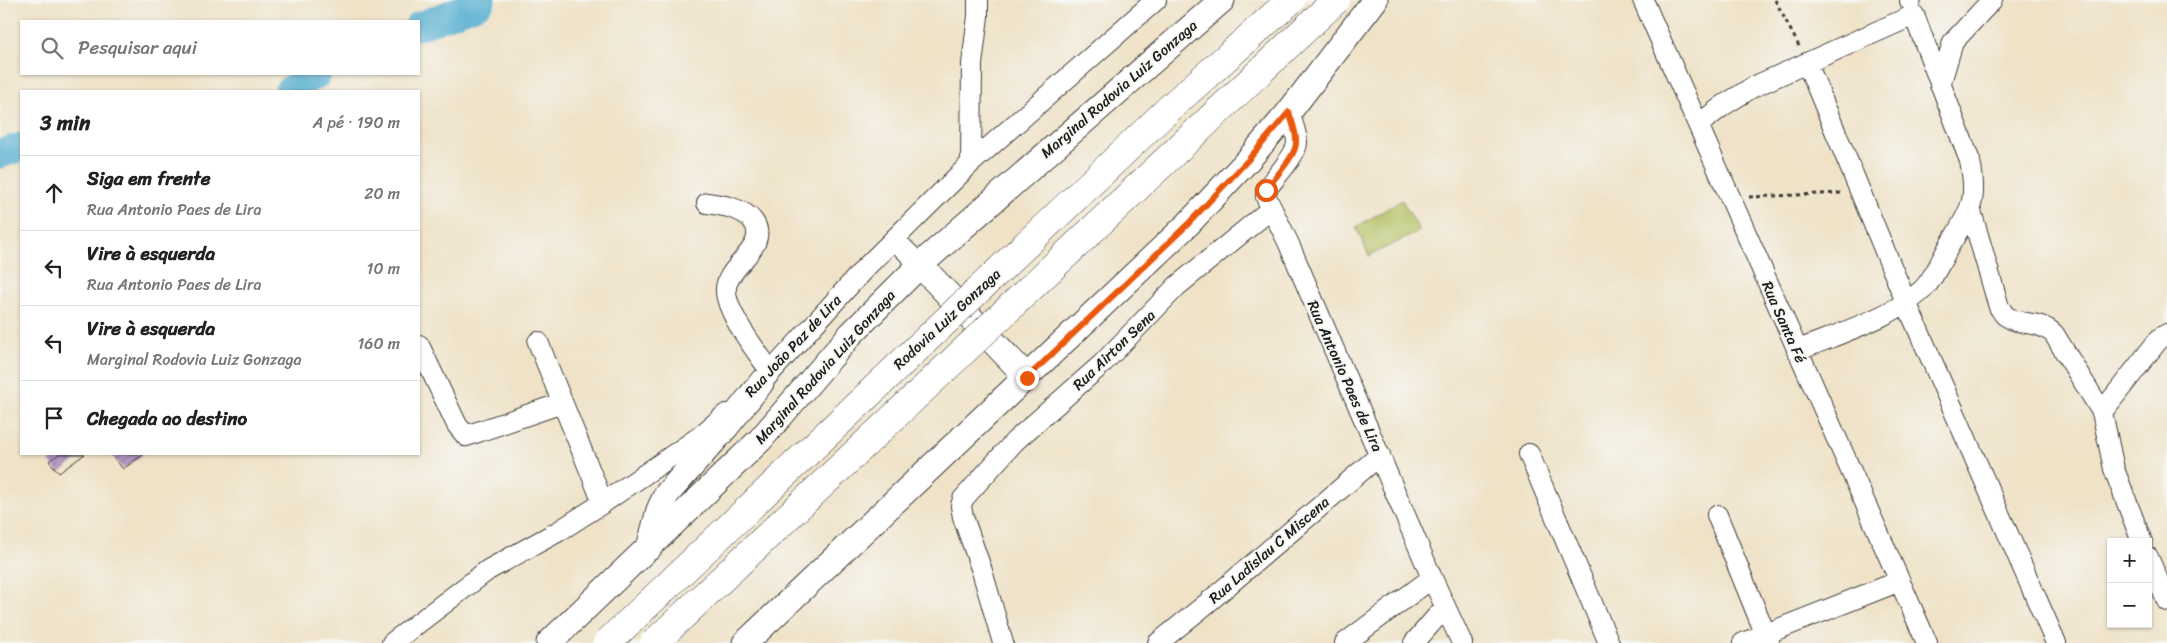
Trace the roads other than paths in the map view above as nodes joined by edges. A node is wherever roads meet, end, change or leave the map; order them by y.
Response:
1 (978, 0) edge
2 (1156, 0) edge
3 (1222, 0) edge
4 (1292, 0) edge
5 (1336, 0) edge
6 (1375, 0) edge
7 (1642, 0) edge
8 (1992, 0) edge
9 (1911, 4) edge
10 (1807, 63) junction
11 (1940, 85) junction
12 (1289, 112) junction
13 (1699, 124) junction
14 (971, 163) junction
15 (707, 203) dead end
16 (1271, 210) junction
17 (1971, 211) junction
18 (894, 239) junction
19 (920, 265) junction
20 (1906, 302) junction
21 (2167, 334) edge
22 (538, 342) dead end
23 (420, 347) edge
24 (1797, 351) junction
25 (766, 378) junction
26 (1027, 378) junction
27 (562, 403) junction
28 (2102, 412) junction
29 (1529, 454) dead end
30 (1380, 455) junction
31 (603, 503) junction
32 (1717, 515) dead end
33 (2140, 538) edge
34 (649, 548) junction
35 (2152, 566) edge
36 (1432, 578) junction
37 (1900, 581) junction
38 (2167, 601) edge
39 (1446, 607) junction
40 (1767, 639) edge
41 (392, 643) edge
42 (549, 643) edge
43 (607, 643) edge
44 (654, 643) edge
45 (745, 643) edge
46 (1004, 643) edge
47 (1158, 643) edge
48 (1345, 643) edge
49 (1414, 643) edge
50 (1462, 643) edge
51 (1609, 643) edge
52 (1743, 643) edge
53 (1927, 643) edge
54 (2056, 643) edge

1 - 14 street
2 - 14 street, Rua João Paz de Lira
3 - 19 main road, Marginal Rodovia Luiz Gonzaga
4 - 43 highway, Rodovia Luiz Gonzaga, bridge
5 - 44 highway, bridge
6 - 12 main road
7 - 13 street, Rua Santa Fé
8 - 11 street
9 - 10 street
9 - 11 street
10 - 13 street
10 - 20 street
11 - 17 street
12 - 16 street, Rua Antonio Paes de Lira
12 - 26 main road
13 - 24 street, Rua Santa Fé
14 - 18 street, Rua João Paz de Lira
15 - 25 street
16 - 30 street, Rua Antonio Paes de Lira
16 - 46 street, Rua Airton Sena
17 - 20 street
17 - 28 street
18 - 19 street
18 - 25 street, Rua João Paz de Lira
19 - 26 main road
19 - 34 main road, Marginal Rodovia Luiz Gonzaga
20 - 24 street
20 - 54 street
21 - 28 street
22 - 27 street
23 - 27 street
24 - 37 street, Rua Santa Fé
25 - 31 street, Rua João Paz de Lira
25 - 34 main road
26 - 45 main road
27 - 31 street
28 - 33 street
29 - 51 street
30 - 36 street, Rua Antonio Paes de Lira
30 - 47 street, Rua Ladislau C Miscena
31 - 41 street, Rua João Paz de Lira
32 - 40 street
34 - 42 main road, Marginal Rodovia Luiz Gonzaga
35 - 38 street
36 - 39 street, Rua Antonio Paes de Lira
36 - 48 street
37 - 40 street
37 - 53 street, Rua Santa Fé
39 - 49 street
39 - 50 street, Rua Antonio Paes de Lira
40 - 52 street

